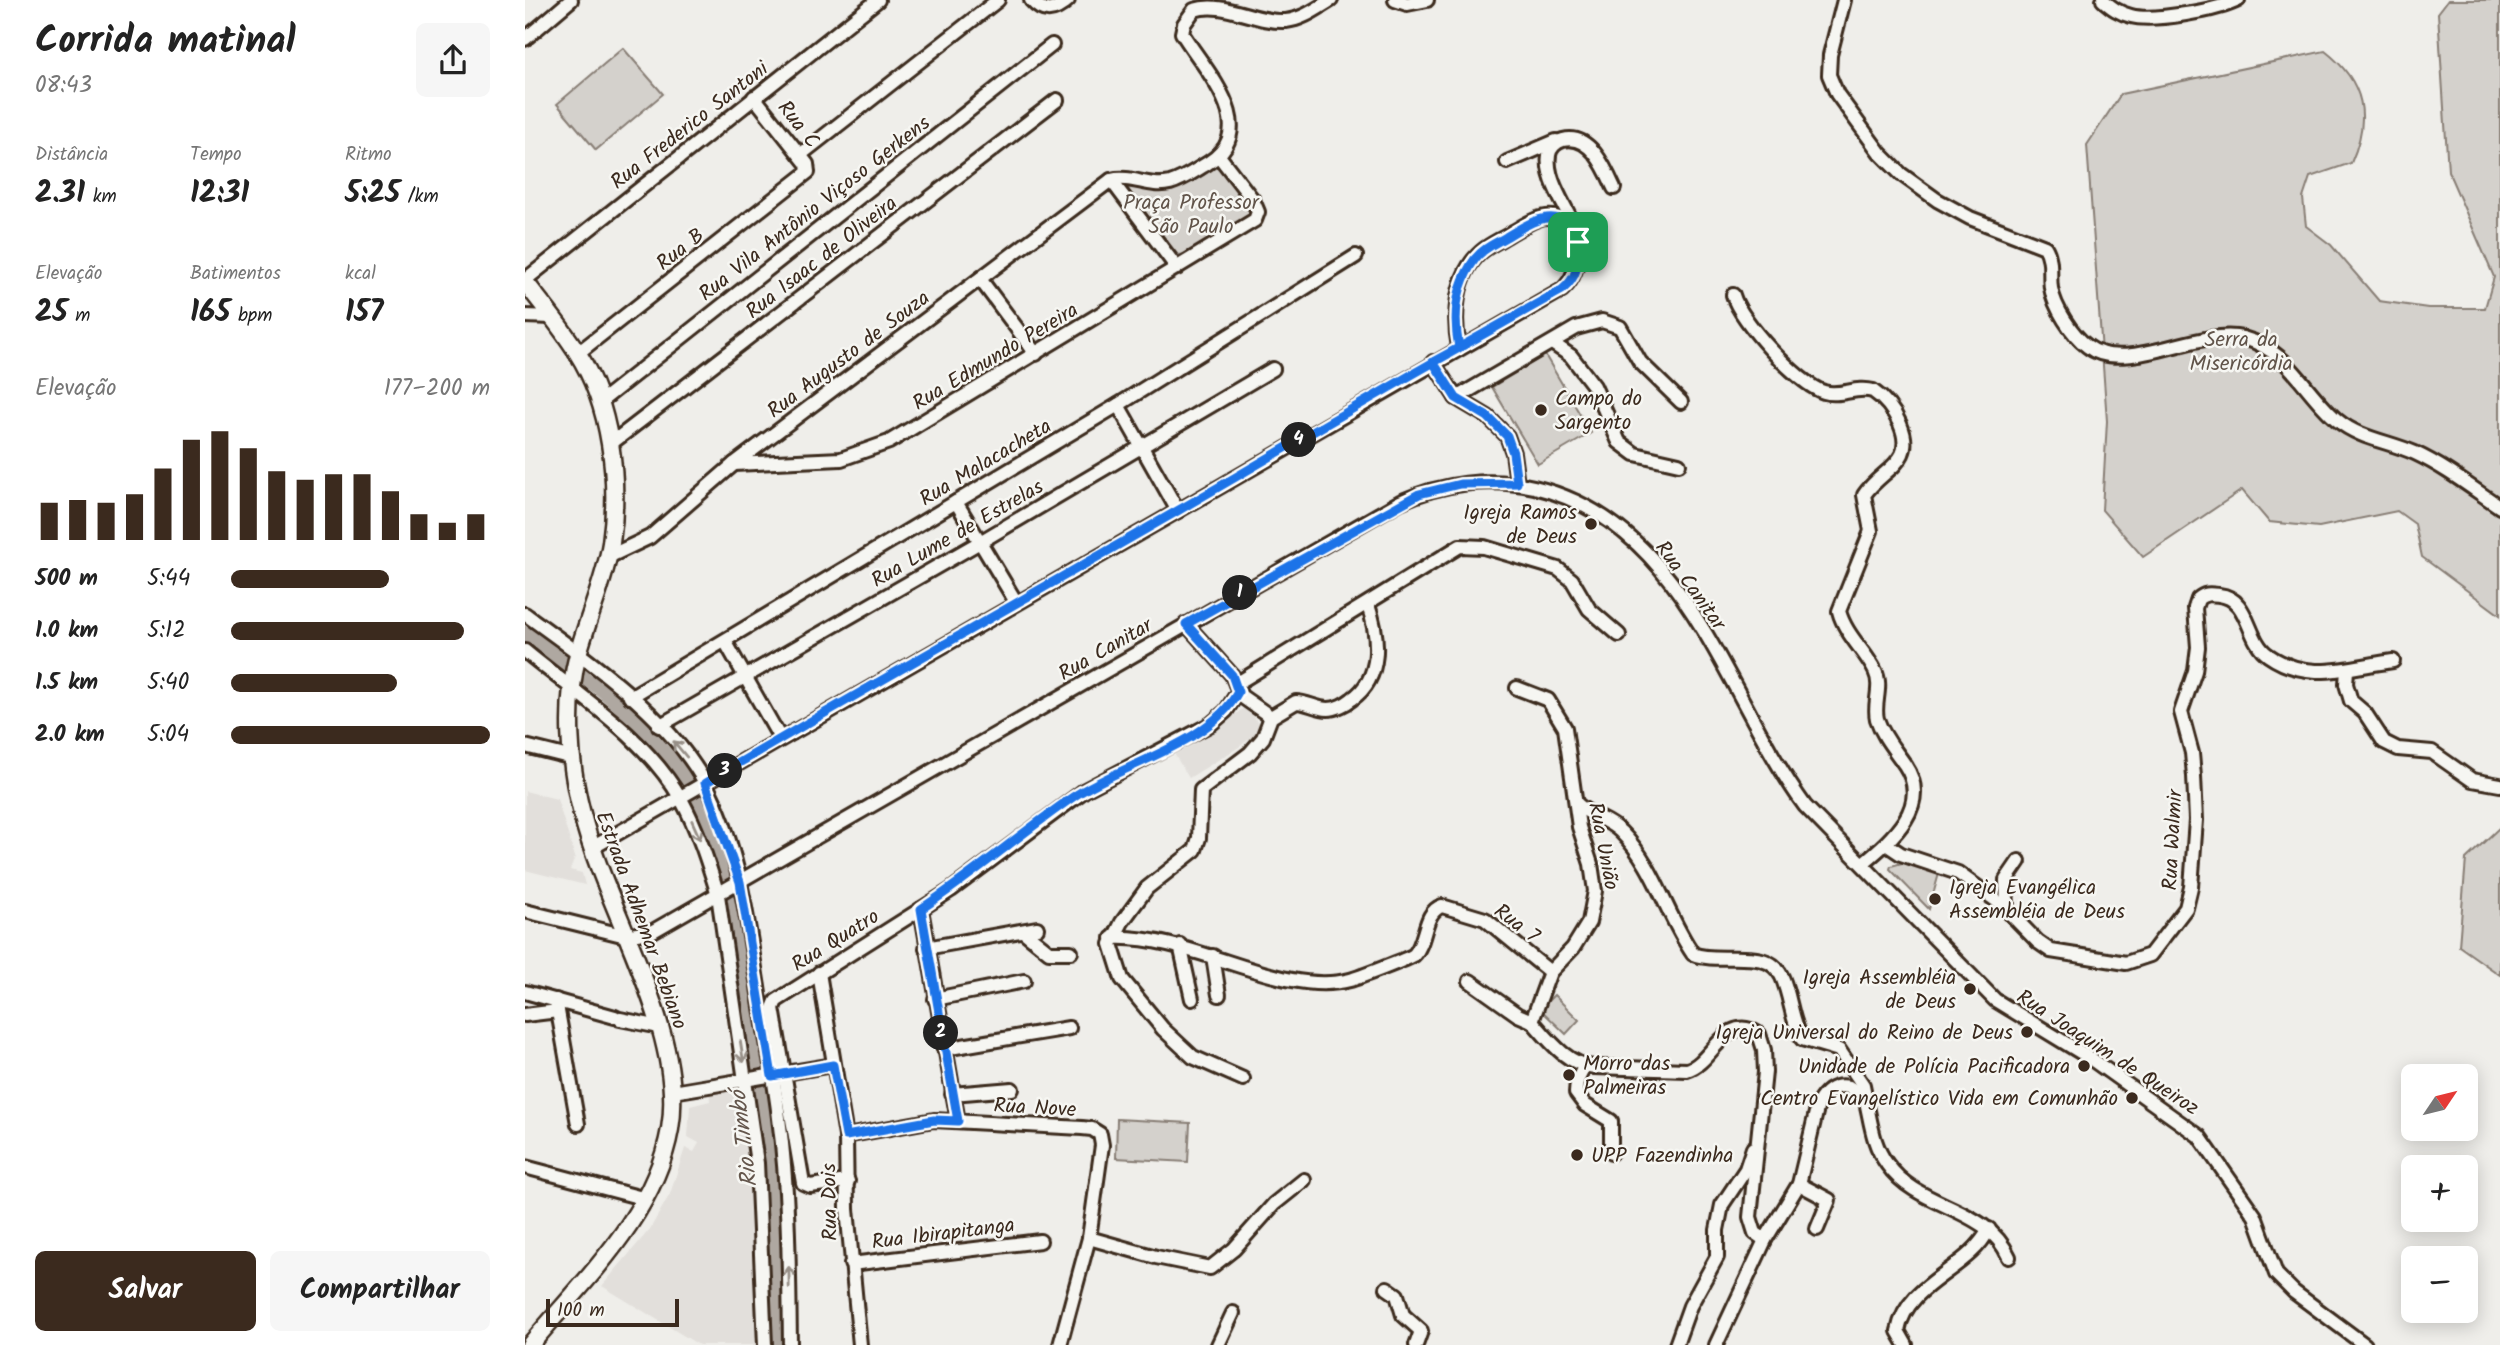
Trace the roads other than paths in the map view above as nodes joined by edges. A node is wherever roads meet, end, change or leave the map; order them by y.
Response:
1 (571, 0) edge
2 (878, 0) edge
3 (998, 0) edge
4 (1031, 0) edge
5 (1068, 0) edge
6 (1331, 0) edge
7 (1395, 0) edge
8 (1427, 0) edge
9 (1844, 0) edge
10 (2103, 0) edge
11 (2238, 0) edge
12 (525, 39) edge
13 (1052, 45) dead end
14 (754, 97) junction
15 (1057, 100) dead end
16 (1560, 141) junction
17 (800, 155) junction
18 (1219, 156) junction
19 (1507, 162) dead end
20 (805, 175) joint
21 (1111, 180) junction
22 (1614, 188) dead end
23 (1578, 242) junction
24 (1356, 256) dead end
25 (1177, 268) junction
26 (980, 279) junction
27 (525, 281) edge
28 (1733, 295) dead end
29 (525, 316) edge
30 (552, 317) junction
31 (1552, 343) junction
32 (1459, 348) junction
33 (578, 353) junction
34 (1036, 354) junction
35 (1433, 362) junction
36 (1273, 369) dead end
37 (1456, 398) junction
38 (600, 402) junction
39 (1681, 402) dead end
40 (1118, 405) junction
41 (609, 444) junction
42 (1142, 447) junction
43 (734, 464) junction
44 (1679, 464) dead end
45 (1517, 483) junction
46 (956, 502) junction
47 (2500, 507) edge
48 (1178, 511) junction
49 (980, 542) junction
50 (608, 557) junction
51 (1016, 602) junction
52 (1368, 605) junction
53 (525, 614) edge
54 (1186, 624) junction
55 (1619, 635) dead end
56 (726, 641) junction
57 (525, 651) edge
58 (578, 656) junction
59 (2393, 662) dead end
60 (2347, 670) junction
61 (746, 677) junction
62 (572, 685) junction
63 (1237, 688) junction
64 (1517, 688) dead end
65 (630, 696) junction
66 (1271, 717) junction
67 (659, 726) junction
68 (780, 738) junction
69 (525, 746) edge
70 (573, 758) junction
71 (703, 784) junction
72 (2500, 785) edge
73 (682, 796) junction
74 (1576, 803) junction
75 (1886, 844) junction
76 (592, 848) junction
77 (2019, 861) dead end
78 (1863, 863) junction
79 (737, 884) junction
80 (719, 894) junction
81 (921, 909) junction
82 (2007, 910) junction
83 (525, 911) edge
84 (1037, 928) dead end
85 (1023, 931) junction
86 (626, 936) junction
87 (1112, 938) junction
88 (1180, 946) junction
89 (926, 948) junction
90 (1071, 952) dead end
91 (1213, 956) junction
92 (1550, 972) junction
93 (819, 973) junction
94 (1024, 981) dead end
95 (1471, 981) dead end
96 (525, 992) edge
97 (1219, 995) dead end
98 (936, 999) junction
99 (1192, 999) dead end
100 (557, 1006) junction
101 (525, 1014) edge
102 (1532, 1021) junction
103 (660, 1027) junction
104 (1069, 1028) dead end
105 (944, 1049) junction
106 (833, 1065) junction
107 (1584, 1067) junction
108 (775, 1076) junction
109 (1243, 1079) dead end
110 (748, 1080) junction
111 (1012, 1089) dead end
112 (673, 1092) junction
113 (952, 1094) junction
114 (1865, 1097) junction
115 (1762, 1117) junction
116 (958, 1121) junction
117 (578, 1124) dead end
118 (846, 1136) junction
119 (1611, 1153) dead end
120 (525, 1167) edge
121 (1304, 1180) dead end
122 (848, 1181) junction
123 (1799, 1184) junction
124 (646, 1199) junction
125 (1817, 1229) dead end
126 (1989, 1229) junction
127 (1089, 1238) junction
128 (1765, 1240) junction
129 (1040, 1241) dead end
130 (2009, 1257) dead end
131 (851, 1264) junction
132 (1210, 1268) junction
133 (1223, 1271) dead end
134 (1387, 1288) dead end
135 (1233, 1313) dead end
136 (530, 1345) edge
137 (765, 1345) edge
138 (790, 1345) edge
139 (860, 1345) edge
140 (1060, 1345) edge
141 (1218, 1345) edge
142 (1416, 1345) edge
143 (1676, 1345) edge
144 (1716, 1345) edge
145 (1906, 1345) edge
146 (2365, 1345) edge

1 - 12 street
2 - 14 street, Rua Frederico Santoni
3 - 17 street
4 - 5 street
6 - 18 street
7 - 8 street
9 - 47 street
10 - 11 street
13 - 38 street, Rua Vila Antônio Viçoso Gerkens
14 - 17 street, Rua C
14 - 27 street, Rua Frederico Santoni
15 - 41 street, Rua Isaac de Oliveira
16 - 19 street
16 - 22 street
16 - 23 street
17 - 20 street, Rua C
18 - 21 street
18 - 25 street, Rua Edmundo Pereira
20 - 33 street, Rua B
21 - 25 street
21 - 26 street, Rua Augusto de Souza
23 - 32 street
23 - 32 street
24 - 40 street, Rua Malacacheta
25 - 34 street, Rua Edmundo Pereira
26 - 34 street
26 - 43 street, Rua Augusto de Souza
27 - 30 main road, Estrada Adhemar Bebiano
28 - 75 street
29 - 30 street
30 - 33 main road, Estrada Adhemar Bebiano
31 - 37 street
31 - 39 street
31 - 44 street
32 - 35 street
33 - 38 main road, Estrada Adhemar Bebiano
34 - 43 street, Rua Edmundo Pereira
35 - 37 street
35 - 48 street
36 - 42 street, Rua Lume de Estrelas
37 - 45 street
38 - 41 main road, Estrada Adhemar Bebiano
40 - 42 street
40 - 46 street, Rua Malacacheta
41 - 50 main road, Estrada Adhemar Bebiano
42 - 48 street
42 - 49 street, Rua Lume de Estrelas
43 - 50 street, Rua Augusto de Souza
45 - 54 street, Rua Canitar
45 - 78 street, Rua Canitar
46 - 49 street
46 - 56 street, Rua Malacacheta
48 - 51 street
49 - 51 street
49 - 61 street, Rua Lume de Estrelas
50 - 58 main road, Estrada Adhemar Bebiano
51 - 68 street
52 - 55 street
52 - 63 street
52 - 66 street
53 - 58 street
54 - 63 street
54 - 79 street, Rua Canitar
56 - 61 street
56 - 65 street, Rua Malacacheta
57 - 62 street
58 - 62 main road, Estrada Adhemar Bebiano
58 - 65 street
59 - 60 street
60 - 72 street
60 - 82 street, Rua Walmir
61 - 67 street, Rua Lume de Estrelas
61 - 68 street
62 - 70 main road, Estrada Adhemar Bebiano
62 - 73 street
63 - 66 street
63 - 81 street, Rua Quatro
64 - 74 street, Rua União
65 - 67 street
66 - 87 street
71 -> 67 street
68 - 71 street
69 - 70 street
70 - 76 main road, Estrada Adhemar Bebiano
71 - 73 street
71 - 79 street
73 - 76 street
73 -> 80 street
74 - 92 street, Rua União
74 - 114 street
75 - 78 street
75 - 82 street, Rua Walmir
76 - 86 main road, Estrada Adhemar Bebiano
77 - 82 street
78 - 146 street, Rua Joaquim de Queiroz
79 - 80 street, Rua Canitar
79 - 108 street
80 - 86 street, Rua Canitar
80 -> 110 street
81 - 89 street
81 - 93 street, Rua Quatro
83 - 86 street
84 - 85 street
85 - 89 street
85 - 90 street
86 - 103 main road, Estrada Adhemar Bebiano
87 - 88 street
87 - 109 street
88 - 91 street
88 - 99 street
89 - 98 street
91 - 92 street, Rua 7
91 - 97 street
92 - 102 street, Rua União
93 - 106 street, Rua Dois
93 - 108 street, Rua Quatro
94 - 98 street
95 - 102 street
96 - 100 street
98 - 105 street
100 - 101 street
100 - 103 street
100 - 117 street
102 - 107 street
103 - 112 main road, Estrada Adhemar Bebiano
104 - 105 street
105 - 113 street
106 - 108 street
106 - 118 street, Rua Dois
107 - 115 street
107 - 119 street
108 - 110 street
108 - 122 street
138 -> 108 street
110 - 112 street
110 - 137 street
111 - 113 street
112 - 124 main road, Estrada Adhemar Bebiano
113 - 116 street
114 - 123 street
114 - 126 street
115 - 128 street
115 - 143 street
116 - 118 street, Rua Nove
116 - 127 street, Rua Nove
118 - 122 street, Rua Dois
120 - 124 street
121 - 132 street
122 - 131 street, Rua Dois
123 - 125 street
123 - 128 street
124 - 136 main road, Estrada Adhemar Bebiano
126 - 130 street
126 - 145 street
127 - 132 street
127 - 140 street
128 - 144 street
129 - 131 street, Rua Ibirapitanga
131 - 139 street, Rua Dois
132 - 133 street
134 - 142 street
135 - 141 street

